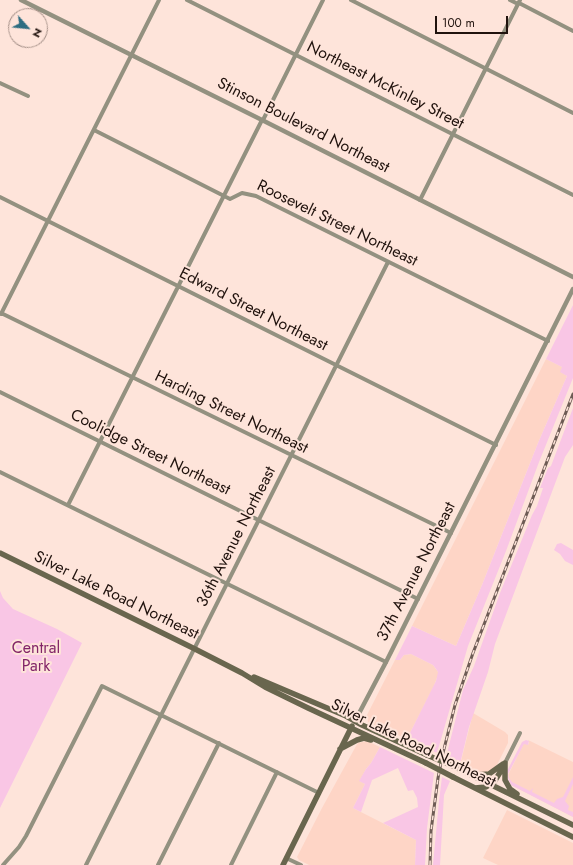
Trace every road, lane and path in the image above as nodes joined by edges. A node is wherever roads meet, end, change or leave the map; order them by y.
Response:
1 (21, 0) edge
2 (159, 0) edge
3 (187, 0) edge
4 (323, 0) edge
5 (351, 0) edge
6 (510, 0) edge
7 (519, 2) edge
8 (573, 31) edge
9 (132, 54) junction
10 (296, 55) junction
11 (486, 68) junction
12 (0, 83) edge
13 (28, 96) dead end
14 (573, 114) edge
15 (263, 120) junction
16 (94, 130) junction
17 (454, 134) junction
18 (573, 194) edge
19 (224, 195) junction
20 (0, 197) edge
21 (420, 200) junction
22 (48, 221) junction
23 (388, 262) junction
24 (573, 277) edge
25 (178, 286) junction
26 (573, 289) edge
27 (1, 314) edge
28 (548, 341) junction
29 (336, 365) junction
30 (133, 378) junction
31 (0, 392) edge
32 (100, 442) junction
33 (496, 445) junction
34 (291, 456) junction
35 (0, 472) edge
36 (68, 505) junction
37 (259, 520) junction
38 (451, 533) junction
39 (0, 553) edge
40 (228, 584) junction
41 (418, 599) junction
42 (195, 649) junction
43 (386, 662) junction
44 (242, 673) junction
45 (161, 715) junction
46 (355, 721) junction
47 (351, 728) junction
48 (520, 733) dead end
49 (379, 741) junction
50 (219, 743) junction
51 (340, 749) junction
52 (505, 763) junction
53 (277, 772) junction
54 (473, 775) junction
55 (490, 784) junction
56 (475, 788) junction
57 (319, 793) junction
58 (529, 803) junction
59 (573, 825) edge
60 (573, 837) edge
61 (286, 858) junction
62 (3, 865) edge
63 (86, 865) edge
64 (158, 865) edge
65 (231, 865) edge
66 (283, 865) edge
67 (301, 865) edge

1 - 9 street, Stinson Boulevard Northeast
2 - 9 street
3 - 10 street, Northeast McKinley Street
4 - 10 street
5 - 11 street
6 - 7 street
7 - 8 street
7 - 11 street
9 - 15 street, Stinson Boulevard Northeast
9 - 16 street
10 - 15 street
10 - 17 street, Northeast McKinley Street
11 - 14 street
11 - 17 street
12 - 13 street
15 - 19 street
15 - 21 street, Stinson Boulevard Northeast
16 - 19 street
16 - 22 street
17 - 18 street, Northeast McKinley Street
17 - 21 street
19 - 23 street, Roosevelt Street Northeast
19 - 25 street
20 - 22 street, Edward Street Northeast
21 - 24 street, Stinson Boulevard Northeast
22 - 25 street, Edward Street Northeast
22 - 27 street
23 - 28 street, Roosevelt Street Northeast
23 - 29 street, 36th Avenue Northeast
25 - 29 street, Edward Street Northeast
25 - 30 street
26 - 28 street, 37th Avenue Northeast
27 - 30 street, Harding Street Northeast
28 - 33 street, 37th Avenue Northeast
29 - 33 street, Edward Street Northeast
29 - 34 street, 36th Avenue Northeast
30 - 32 street
30 - 34 street, Harding Street Northeast
31 - 32 street, Coolidge Street Northeast
32 - 36 street
32 - 37 street, Coolidge Street Northeast
33 - 38 street, 37th Avenue Northeast
34 - 37 street, 36th Avenue Northeast
34 - 38 street, Harding Street Northeast
35 - 36 street
36 - 40 street
37 - 40 street, 36th Avenue Northeast
37 - 41 street, Coolidge Street Northeast
38 - 41 street, 37th Avenue Northeast
39 - 42 main road, Silver Lake Road Northeast
40 - 42 street, 36th Avenue Northeast
40 - 43 street
41 - 43 street, 37th Avenue Northeast
42 - 44 main road, Silver Lake Road Northeast
42 - 45 street, 36th Avenue Northeast
43 - 46 street, 37th Avenue Northeast
44 - 46 main road, Silver Lake Road Northeast
44 - 47 main road, Silver Lake Road Northeast
45 - 50 street
45 - 62 street
45 - 63 street, 36th Avenue Northeast
46 - 47 main road, 37th Avenue Northeast
46 - 54 main road, Silver Lake Road Northeast, bridge
47 - 49 main road, Silver Lake Road Northeast
47 - 51 main road, 37th Avenue Northeast
48 - 52 street
49 - 51 main road
49 - 56 main road, Silver Lake Road Northeast, bridge
50 - 53 street
50 - 64 street
51 - 57 main road, 37th Avenue Northeast
52 - 54 main road
52 - 55 main road
52 - 58 main road
53 - 57 street
53 - 65 street
54 - 55 main road, Silver Lake Road Northeast
55 - 56 main road
55 - 58 main road, Silver Lake Road Northeast
56 - 60 main road, Silver Lake Road Northeast
57 - 61 main road, 37th Avenue Northeast
58 - 59 main road
61 - 66 main road, 37th Avenue Northeast
61 - 67 street

